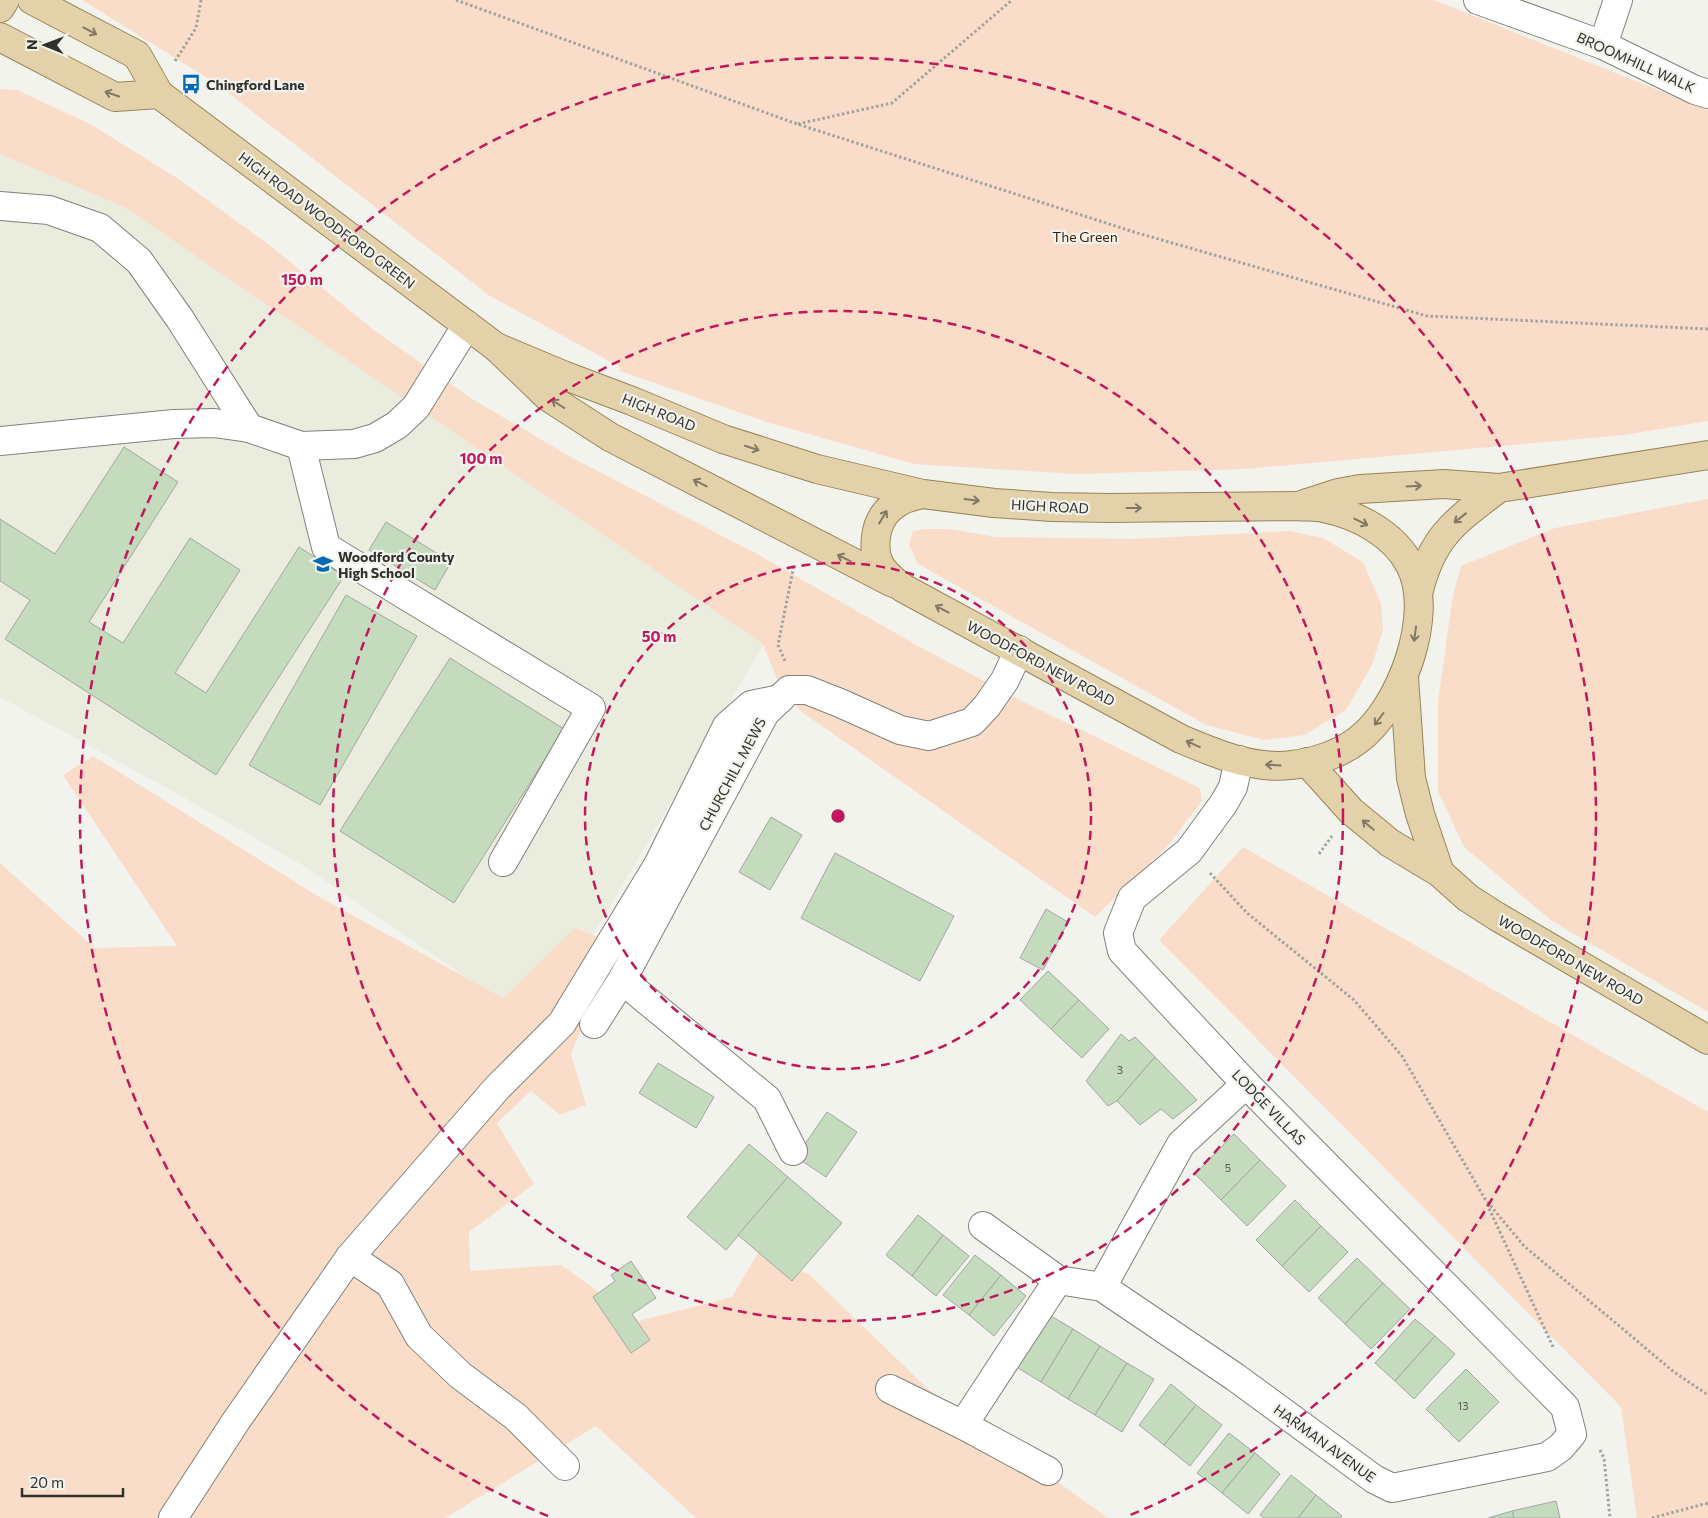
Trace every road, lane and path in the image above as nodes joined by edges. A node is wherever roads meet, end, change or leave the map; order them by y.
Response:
1 (5, 0) edge
2 (32, 0) edge
3 (201, 0) edge
4 (456, 0) edge
5 (1012, 0) edge
6 (1478, 0) edge
7 (1618, 0) edge
8 (0, 8) edge
9 (0, 36) edge
10 (1604, 45) junction
11 (175, 61) dead end
12 (159, 94) junction
13 (1708, 94) edge
14 (797, 124) junction
15 (0, 206) edge
16 (467, 325) junction
17 (1708, 329) edge
18 (496, 346) junction
19 (249, 428) junction
20 (0, 441) edge
21 (300, 446) junction
22 (1708, 455) edge
23 (1499, 488) junction
24 (924, 494) junction
25 (1298, 506) junction
26 (794, 562) dead end
27 (903, 588) junction
28 (1419, 590) junction
29 (1019, 650) junction
30 (1404, 677) junction
31 (788, 694) junction
32 (1239, 760) junction
33 (1307, 762) junction
34 (1337, 830) dead end
35 (1189, 851) junction
36 (1319, 854) dead end
37 (503, 862) dead end
38 (1440, 873) junction
39 (622, 980) junction
40 (594, 1024) dead end
41 (1708, 1040) edge
42 (1246, 1084) junction
43 (793, 1151) dead end
44 (983, 1226) dead end
45 (350, 1257) junction
46 (1058, 1280) junction
47 (1102, 1286) junction
48 (890, 1388) dead end
49 (1708, 1395) edge
50 (963, 1425) junction
51 (1572, 1434) joint
52 (565, 1466) dead end
53 (1048, 1471) dead end
54 (1708, 1503) edge
55 (173, 1518) edge
56 (1652, 1518) edge

1 - 8 main road
2 -> 12 main road, HIGH ROAD WOODFORD GREEN
3 - 11 path
4 - 14 path
5 - 14 path
6 - 10 street, BROOMHILL WALK
7 - 10 street
12 -> 9 main road
10 - 13 street, BROOMHILL WALK
12 - 16 main road, HIGH ROAD WOODFORD GREEN
14 - 17 path
15 - 19 street
16 - 18 main road, HIGH ROAD WOODFORD GREEN
16 - 21 street
18 -> 24 main road, HIGH ROAD
27 -> 18 main road
19 - 20 street
19 - 21 street
21 - 37 street
22 - 23 main road
25 -> 23 main road
23 -> 28 main road
24 -> 25 main road, HIGH ROAD
27 -> 24 main road, WOODFORD NEW ROAD
25 -> 28 main road, WOODFORD NEW ROAD
26 - 31 path
29 -> 27 main road, WOODFORD NEW ROAD
28 -> 30 main road, WOODFORD NEW ROAD
29 - 31 street
32 -> 29 main road, WOODFORD NEW ROAD
30 -> 33 main road, WOODFORD NEW ROAD
30 - 38 main road, WOODFORD NEW ROAD
31 - 39 street, CHURCHILL MEWS
31 - 45 street
33 -> 32 main road, WOODFORD NEW ROAD
32 - 35 street, LODGE VILLAS
38 -> 33 main road, WOODFORD NEW ROAD
34 - 36 path
35 - 42 street, LODGE VILLAS
35 - 49 path
38 - 41 main road, WOODFORD NEW ROAD
39 - 40 street, CHURCHILL MEWS
39 - 43 street
42 - 47 street
42 - 51 street, LODGE VILLAS
44 - 46 street, HARMAN AVENUE
45 - 52 street
45 - 55 street
46 - 47 street, HARMAN AVENUE
46 - 50 street
47 - 51 street, HARMAN AVENUE
48 - 50 street
50 - 53 street
54 - 56 path

